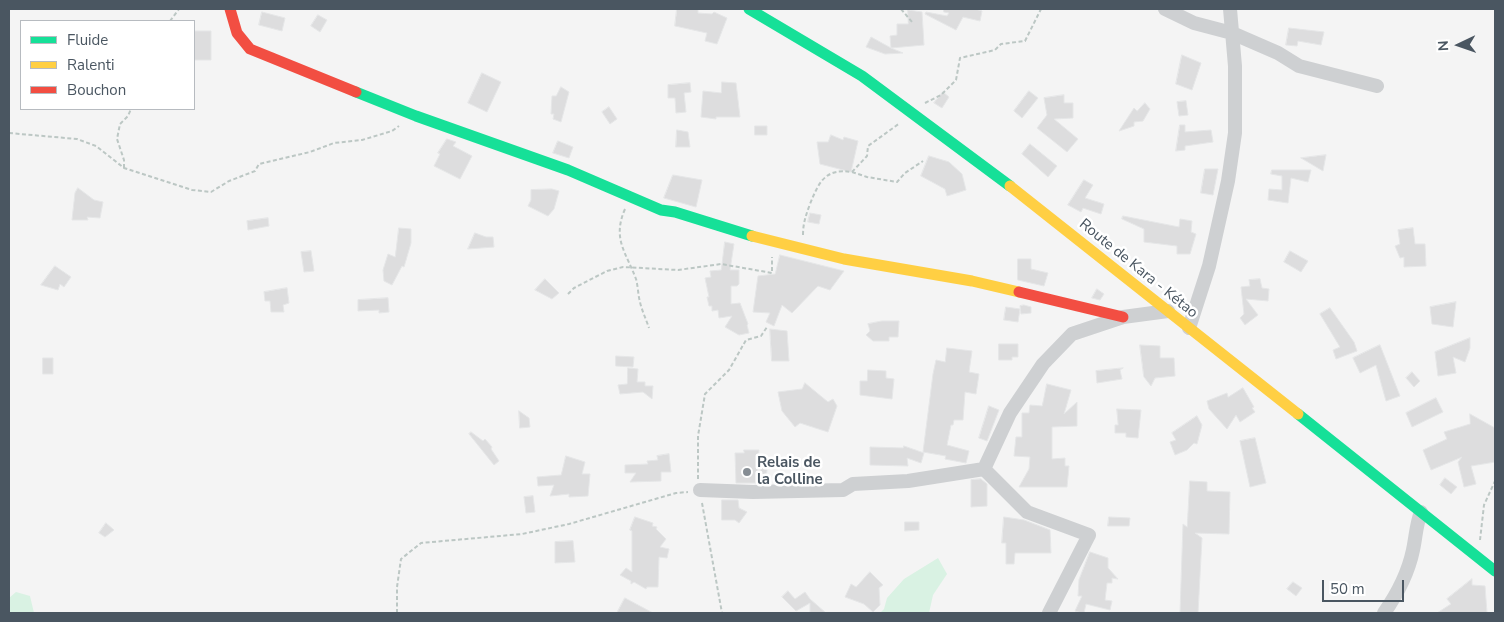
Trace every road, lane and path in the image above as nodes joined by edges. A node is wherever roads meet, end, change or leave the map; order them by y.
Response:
1 (180, 9) edge
2 (230, 9) edge
3 (749, 9) edge
4 (901, 9) edge
5 (1041, 9) edge
6 (1165, 9) edge
7 (1230, 9) edge
8 (171, 20) edge
9 (912, 22) dead end
10 (1232, 33) junction
11 (1377, 86) dead end
12 (131, 110) edge
13 (912, 114) junction
14 (416, 116) junction
15 (9, 133) edge
16 (922, 162) dead end
17 (124, 168) junction
18 (852, 172) junction
19 (630, 196) junction
20 (780, 242) junction
21 (796, 247) junction
22 (631, 268) junction
23 (568, 294) dead end
24 (1168, 311) junction
25 (1123, 317) junction
26 (767, 327) dead end
27 (649, 328) dead end
28 (1189, 328) junction
29 (984, 469) junction
30 (1495, 481) edge
31 (700, 490) junction
32 (1421, 512) junction
33 (1478, 557) junction
34 (1495, 571) edge
35 (397, 613) edge
36 (722, 613) edge
37 (1049, 613) edge
38 (1384, 613) edge

1 - 8 path
2 - 14 street
3 - 13 street, Route de Kara - Kétao
4 - 9 path
5 - 13 path
6 - 10 street
7 - 10 street
10 - 11 street
10 - 28 street
12 - 17 path
13 - 18 path
13 - 24 street, Route de Kara - Kétao
14 - 17 path
14 - 19 street
15 - 17 path
16 - 18 path
18 - 21 path
19 - 20 street
19 - 22 path
20 - 21 street
20 - 22 path
21 - 25 street
22 - 23 path
22 - 27 path
24 - 25 street
24 - 28 street, Route de Kara - Kétao
25 - 29 street
26 - 31 path
28 - 32 street, Route de Kara - Kétao
29 - 31 street
29 - 37 street
30 - 33 path
31 - 35 path
31 - 36 path
32 - 33 street, Route de Kara - Kétao
32 - 38 street
33 - 34 street, Route de Kara - Kétao

